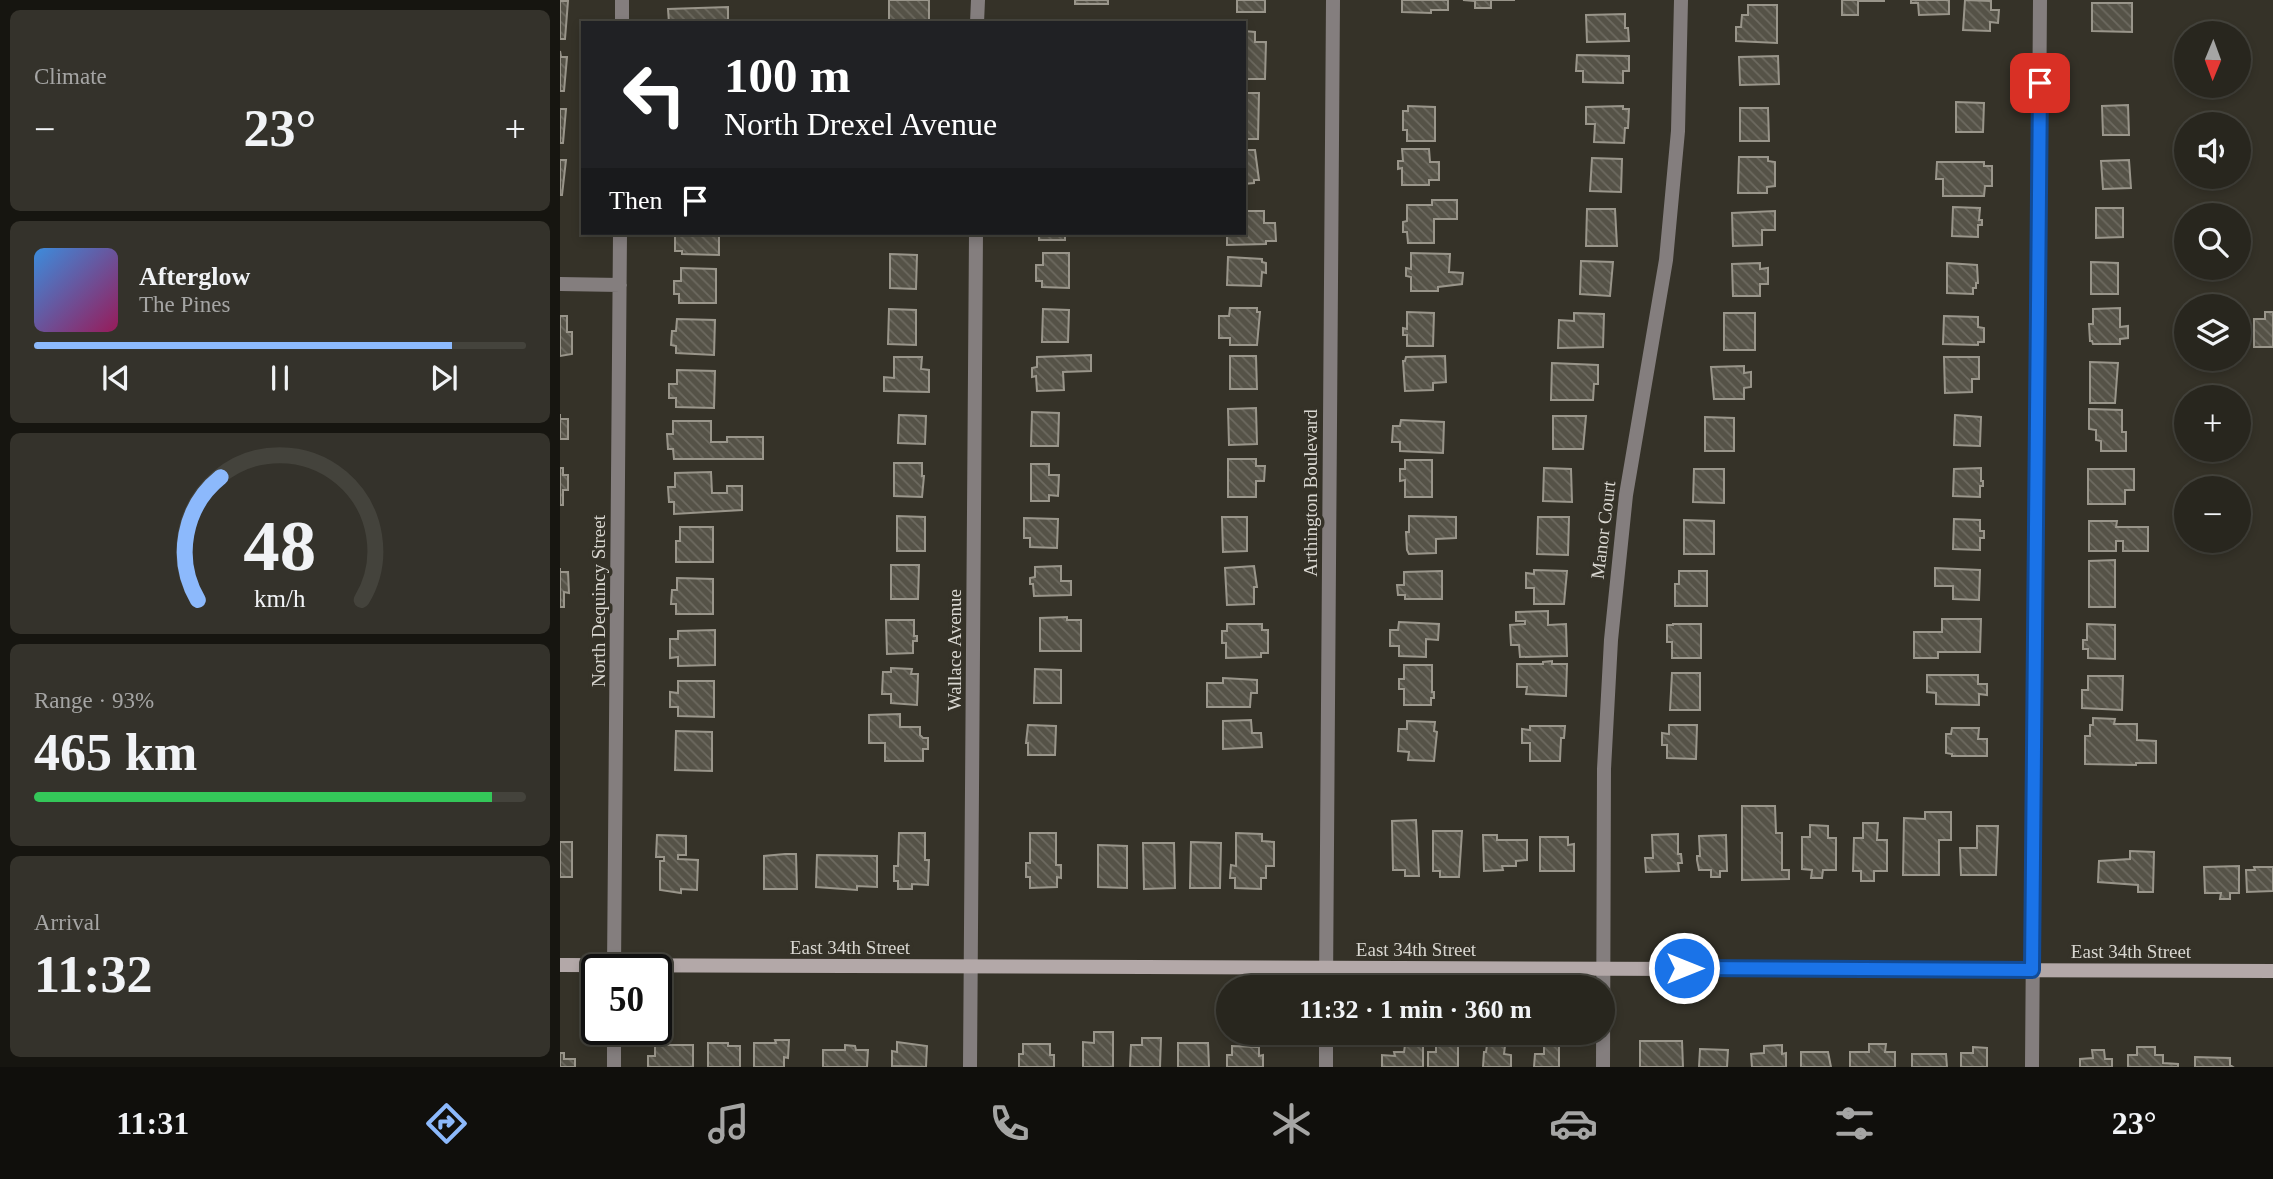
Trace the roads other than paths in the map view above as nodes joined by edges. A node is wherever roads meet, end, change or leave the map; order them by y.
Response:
1 (622, 0) edge
2 (978, 0) edge
3 (1333, 0) edge
4 (1681, 0) edge
5 (2040, 0) edge
6 (622, 21) edge
7 (977, 21) edge
8 (620, 235) edge
9 (976, 235) edge
10 (560, 284) edge
11 (620, 285) junction
12 (614, 954) edge
13 (560, 965) edge
14 (581, 966) edge
15 (971, 966) junction
16 (672, 968) edge
17 (1604, 968) junction
18 (1326, 969) junction
19 (2032, 970) junction
20 (2273, 971) edge
21 (1326, 975) edge
22 (614, 1045) edge
23 (1326, 1045) edge
24 (614, 1067) edge
25 (970, 1067) edge
26 (1326, 1067) edge
27 (1603, 1067) edge
28 (2032, 1067) edge

1 - 6 street
2 - 7 street
3 - 18 street, Arthington Boulevard
4 - 17 street, Manor Court
5 - 19 street
8 - 11 street, North Dequincy Street
9 - 15 street, Wallace Avenue
10 - 11 street
11 - 12 street, North Dequincy Street
13 - 14 main road, East 34th Street
15 - 16 main road, East 34th Street
15 - 18 main road, East 34th Street
15 - 25 street, Wallace Avenue
17 - 18 main road, East 34th Street
17 - 19 main road, East 34th Street
17 - 27 street, Manor Court
18 - 21 street, Arthington Boulevard
19 - 20 main road, East 34th Street
19 - 28 street
22 - 24 street
23 - 26 street

